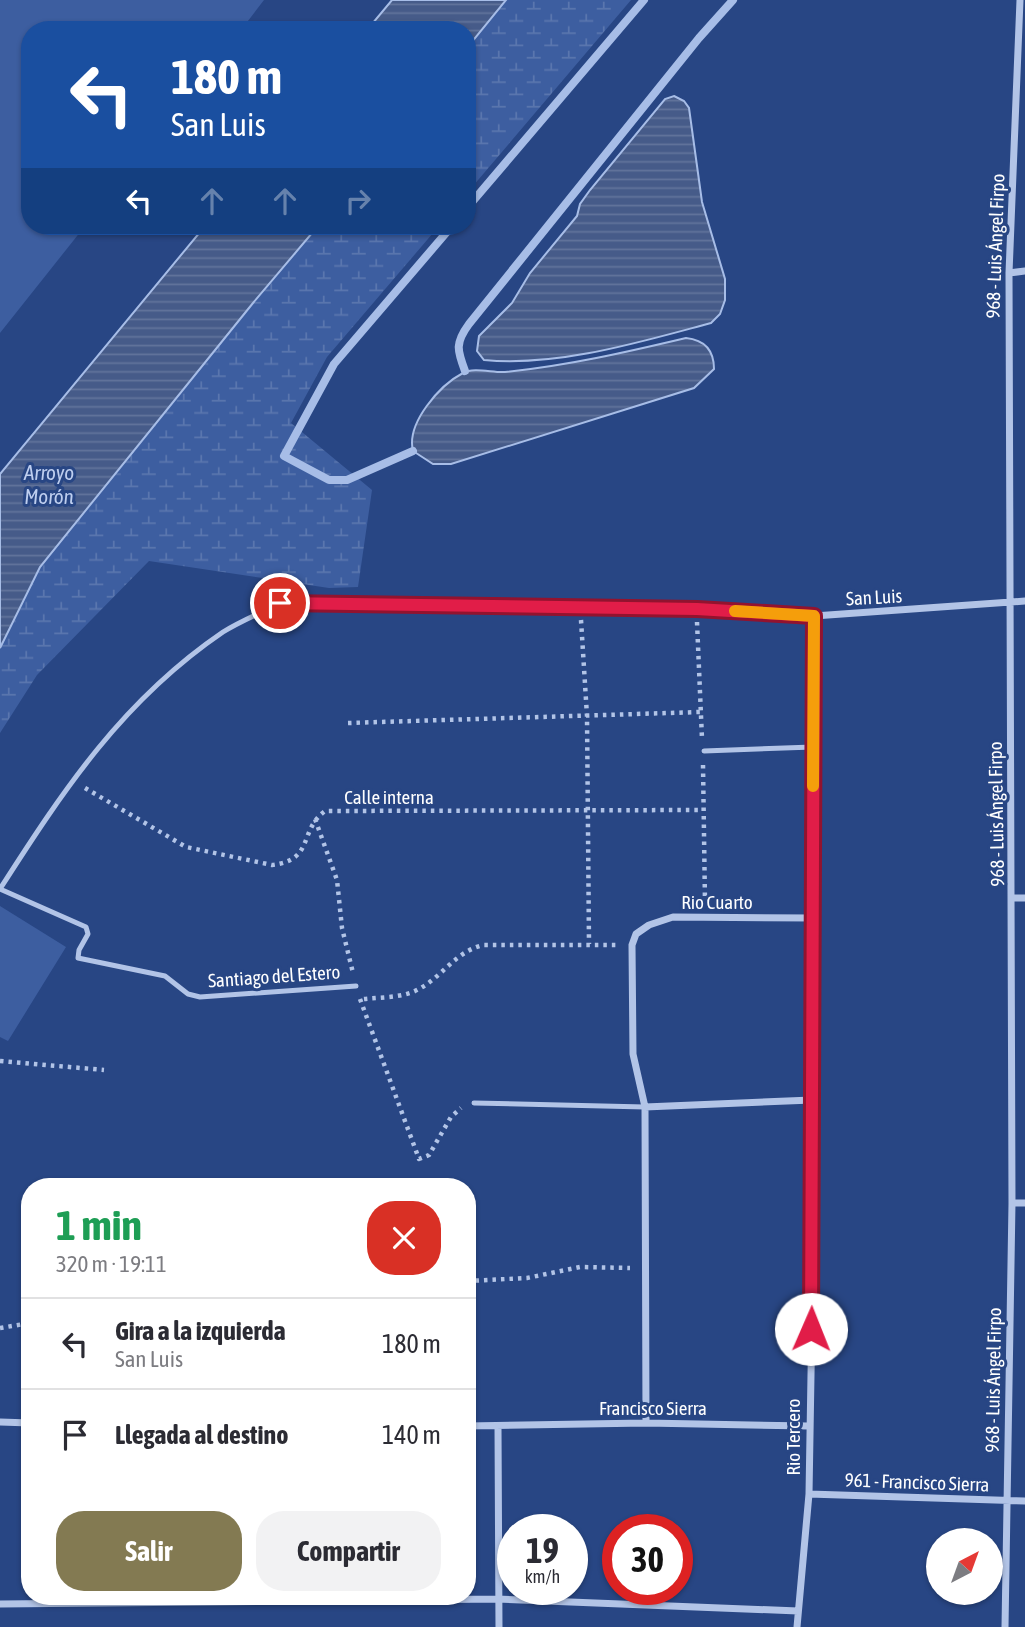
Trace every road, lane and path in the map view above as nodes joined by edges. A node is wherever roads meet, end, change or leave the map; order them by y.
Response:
1 (1020, 0) edge
2 (1025, 271) edge
3 (1009, 273) junction
4 (1008, 601) junction
5 (1025, 601) edge
6 (580, 609) junction
7 (814, 616) junction
8 (699, 712) dead end
9 (587, 716) junction
10 (348, 723) dead end
11 (813, 747) junction
12 (704, 751) dead end
13 (71, 780) junction
14 (702, 810) dead end
15 (587, 811) junction
16 (315, 818) junction
17 (0, 889) edge
18 (1013, 898) junction
19 (1025, 898) edge
20 (814, 918) junction
21 (589, 944) junction
22 (632, 946) junction
23 (356, 986) junction
24 (360, 999) junction
25 (0, 1061) edge
26 (104, 1070) dead end
27 (812, 1100) junction
28 (474, 1103) joint
29 (645, 1107) junction
30 (1012, 1203) junction
31 (1025, 1203) edge
32 (644, 1268) junction
33 (476, 1281) edge
34 (21, 1324) edge
35 (0, 1328) edge
36 (0, 1422) edge
37 (21, 1423) edge
38 (646, 1423) junction
39 (476, 1426) edge
40 (498, 1426) junction
41 (808, 1426) junction
42 (809, 1494) junction
43 (1006, 1501) junction
44 (1025, 1501) edge
45 (497, 1514) edge
46 (476, 1599) edge
47 (497, 1599) edge
48 (588, 1603) edge
49 (0, 1604) edge
50 (21, 1604) edge
51 (497, 1605) edge
52 (798, 1611) junction
53 (499, 1627) edge
54 (797, 1627) edge
55 (1005, 1627) edge

1 - 3 street, 968 - Luis Ángel Firpo
2 - 3 street
3 - 4 street, 968 - Luis Ángel Firpo
4 - 5 street, San Luis
4 - 7 street, San Luis
4 - 18 street, 968 - Luis Ángel Firpo
6 - 7 lane, San Luis
6 - 9 path
6 - 13 lane, San Luis
7 - 11 street, Rio Tercero
8 - 9 path
9 - 10 path
9 - 15 path
11 - 12 lane
11 - 20 street, Rio Tercero
13 - 16 path
13 - 17 lane
14 - 15 path, Calle interna
15 - 16 path, Calle interna
15 - 21 path
16 - 23 path
17 - 23 lane, Santiago del Estero
18 - 19 street
18 - 30 street, 968 - Luis Ángel Firpo
20 - 22 street, Rio Cuarto
20 - 27 street, Rio Tercero
21 - 22 path, Santiago del Estero
21 - 24 path, Santiago del Estero
22 - 29 street
23 - 24 path
24 - 28 path
25 - 26 path
27 - 29 street
27 - 41 street, Rio Tercero
28 - 29 lane
29 - 32 street
30 - 31 street
30 - 43 street, 968 - Luis Ángel Firpo
32 - 33 path
32 - 38 street
34 - 35 path
36 - 37 street
38 - 40 street, Francisco Sierra
38 - 41 street, Francisco Sierra
39 - 40 street, Francisco Sierra
40 - 45 street
41 - 42 street, Rio Tercero
42 - 43 street, 961 - Francisco Sierra
42 - 52 street, Rio Tercero
43 - 44 street, 961 - Francisco Sierra
43 - 55 street, 968 - Luis Ángel Firpo
46 - 47 street
48 - 52 street
49 - 50 street
51 - 53 street
52 - 54 street, Rio Tercero

